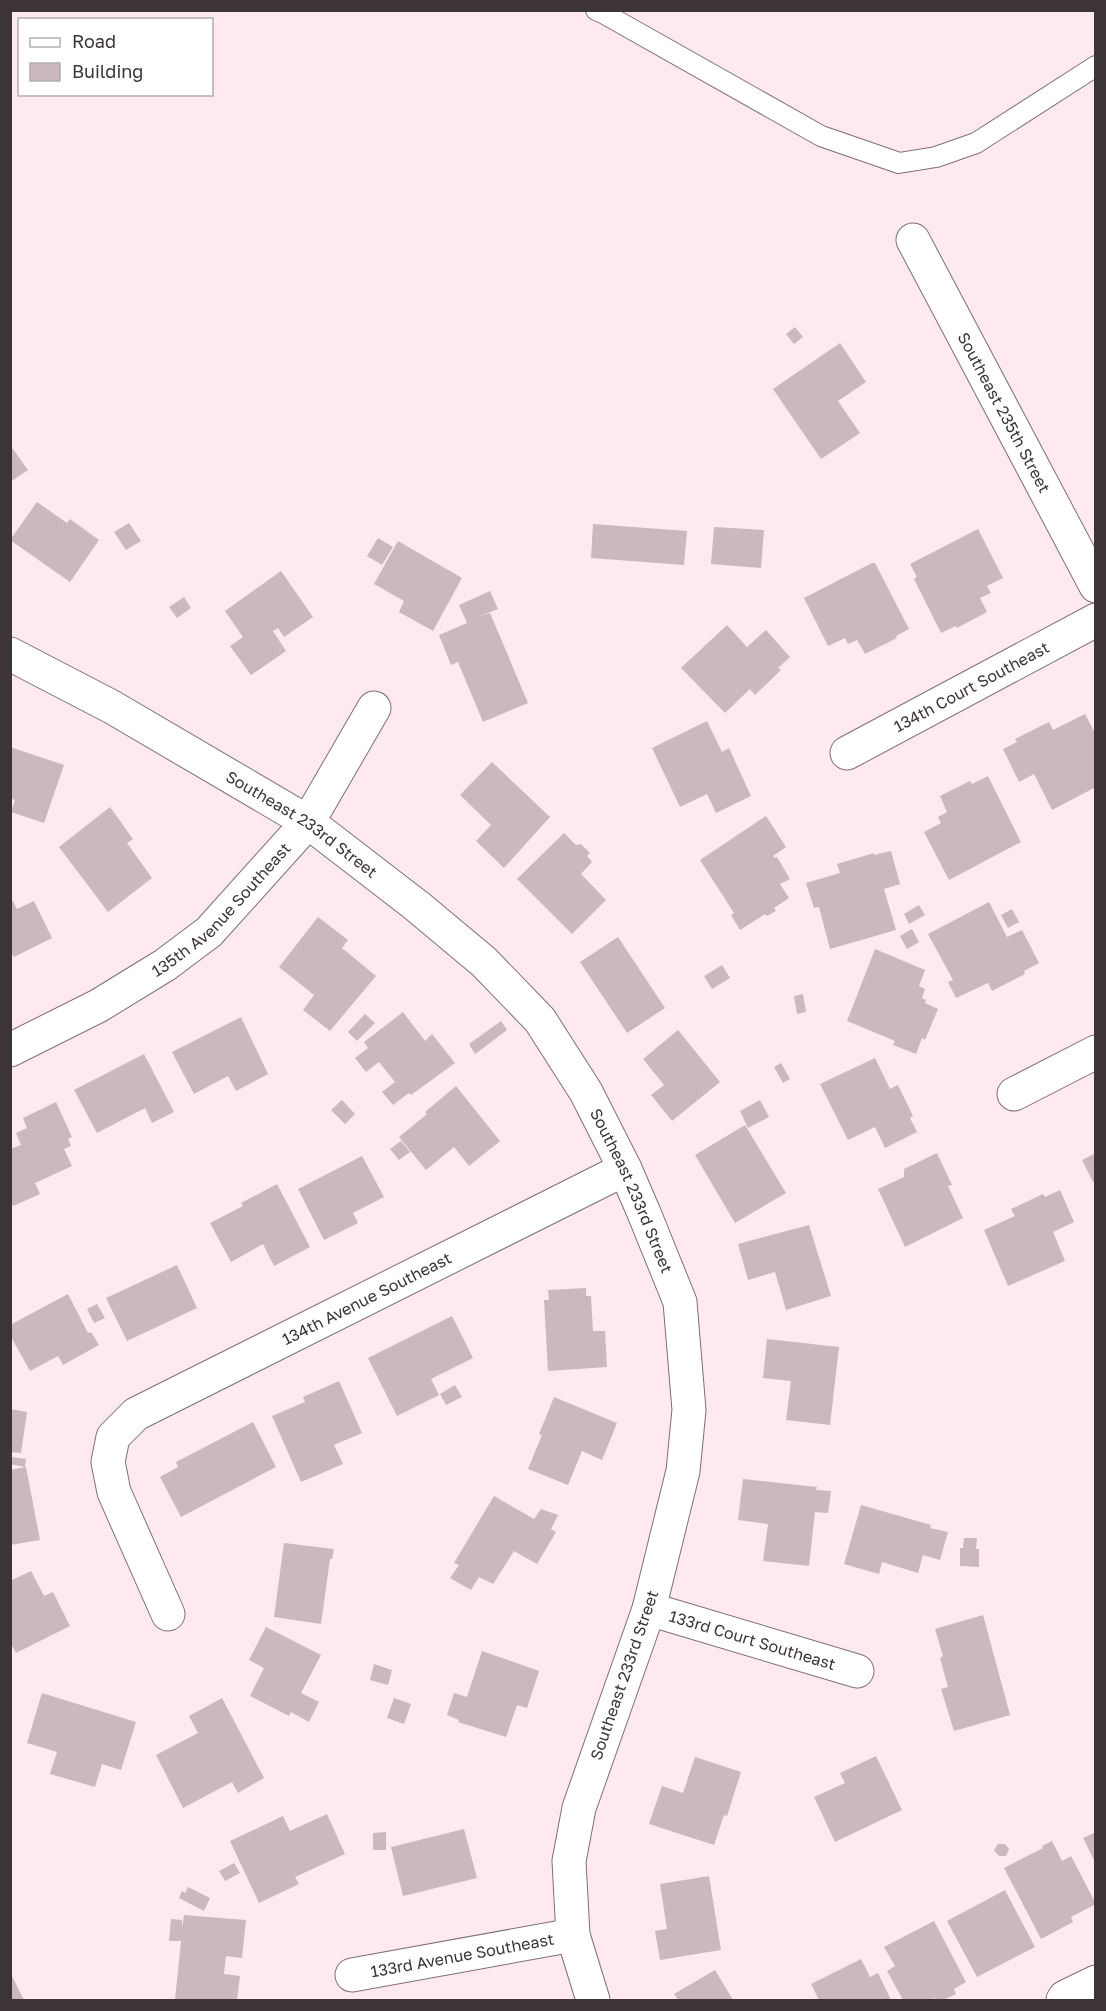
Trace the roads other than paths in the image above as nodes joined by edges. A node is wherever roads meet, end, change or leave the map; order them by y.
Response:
1 (596, 10) edge
2 (1095, 66) edge
3 (913, 240) dead end
4 (1095, 586) edge
5 (1095, 620) edge
6 (10, 654) edge
7 (374, 708) dead end
8 (847, 753) dead end
9 (308, 822) junction
10 (10, 1050) edge
11 (1095, 1052) edge
12 (1014, 1094) dead end
13 (625, 1169) junction
14 (649, 1609) junction
15 (168, 1614) dead end
16 (857, 1671) dead end
17 (573, 1935) junction
18 (352, 1975) dead end
19 (1095, 1982) edge
20 (592, 2001) edge
21 (1063, 2001) edge

1 - 2 lane
3 - 4 street, Southeast 235th Street
5 - 8 street, 134th Court Southeast
6 - 9 street, Southeast 233rd Street
7 - 9 street, 135th Avenue Southeast
9 - 10 street, 135th Avenue Southeast
9 - 13 street, Southeast 233rd Street
11 - 12 street
13 - 14 street, Southeast 233rd Street
13 - 15 street, 134th Avenue Southeast
14 - 16 street, 133rd Court Southeast
14 - 17 street, Southeast 233rd Street
17 - 18 street, 133rd Avenue Southeast
17 - 20 street, Southeast 233rd Street
19 - 21 street

